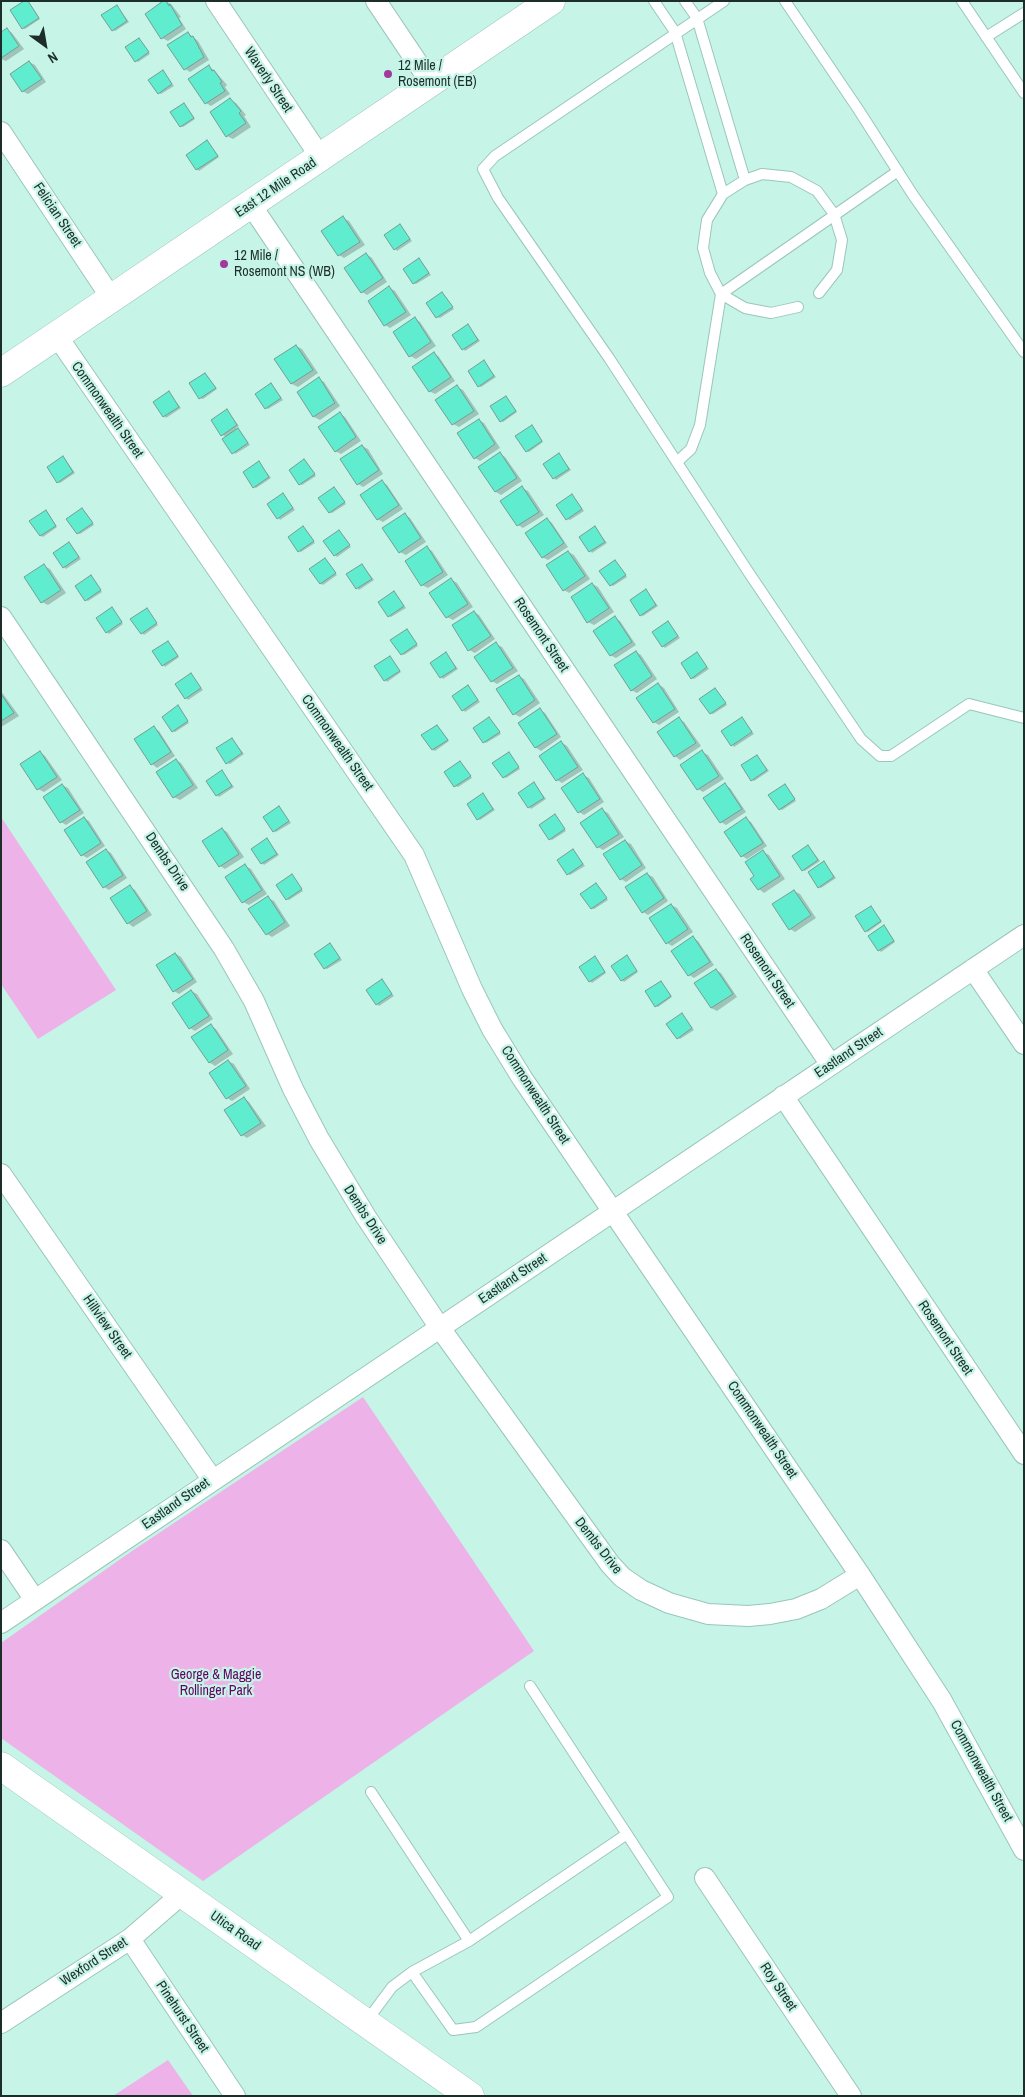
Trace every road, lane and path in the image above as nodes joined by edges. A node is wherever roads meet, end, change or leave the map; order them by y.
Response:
1 (216, 1) edge
2 (376, 1) edge
3 (551, 1) edge
4 (654, 1) edge
5 (685, 1) edge
6 (724, 1) edge
7 (785, 1) edge
8 (962, 1) edge
9 (1024, 12) edge
10 (696, 18) junction
11 (675, 32) junction
12 (986, 38) junction
13 (1024, 73) edge
14 (1014, 80) junction
15 (431, 83) junction
16 (1024, 93) edge
17 (1, 132) edge
18 (321, 158) junction
19 (898, 171) junction
20 (745, 180) junction
21 (723, 194) junction
22 (251, 205) junction
23 (834, 214) junction
24 (819, 293) dead end
25 (721, 294) junction
26 (112, 298) junction
27 (798, 306) dead end
28 (56, 336) junction
29 (1024, 352) edge
30 (1, 373) edge
31 (677, 462) junction
32 (1, 617) edge
33 (1024, 718) edge
34 (1024, 935) edge
35 (973, 969) junction
36 (1024, 1044) edge
37 (831, 1065) junction
38 (783, 1096) junction
39 (1, 1174) edge
40 (612, 1212) junction
41 (440, 1328) junction
42 (1024, 1454) edge
43 (212, 1480) junction
44 (1, 1550) edge
45 (860, 1575) junction
46 (35, 1600) junction
47 (1, 1622) edge
48 (530, 1686) dead end
49 (1, 1766) edge
50 (370, 1792) dead end
51 (627, 1834) junction
52 (1024, 1850) edge
53 (705, 1878) dead end
54 (182, 1894) junction
55 (130, 1939) junction
56 (469, 1941) junction
57 (412, 1972) junction
58 (1, 2023) edge
59 (366, 2023) junction
60 (235, 2096) edge
61 (470, 2096) edge
62 (852, 2096) edge

1 - 18 street, Waverly Street
2 - 15 street
3 - 15 main road, East 12 Mile Road
4 - 11 lane
5 - 10 lane
6 - 10 lane
7 - 19 lane
8 - 12 lane
9 - 12 lane
10 - 11 lane
10 - 20 lane
11 - 21 lane
11 - 31 lane
12 - 14 lane
13 - 14 lane
14 - 16 lane
15 - 18 main road, East 12 Mile Road
17 - 26 street, Felician Street
18 - 22 main road, East 12 Mile Road
19 - 23 lane
19 - 29 lane
20 - 21 lane
20 - 23 lane
21 - 25 lane
22 - 26 main road, East 12 Mile Road
22 - 37 street, Rosemont Street
23 - 24 lane
23 - 25 lane
25 - 27 lane
25 - 31 lane
26 - 28 main road, East 12 Mile Road
28 - 30 main road, East 12 Mile Road
28 - 40 street, Commonwealth Street
31 - 33 lane
32 - 41 street, Dembs Drive
34 - 35 street, Eastland Street
35 - 36 street
35 - 37 street, Eastland Street
37 - 38 street, Eastland Street
38 - 40 street, Eastland Street
38 - 42 street, Rosemont Street
39 - 43 street, Hillview Street
40 - 41 street, Eastland Street
40 - 45 street, Commonwealth Street
41 - 43 street, Eastland Street
41 - 45 street, Dembs Drive
43 - 46 street, Eastland Street
44 - 46 street
45 - 52 street, Commonwealth Street
46 - 47 street, Eastland Street
48 - 51 lane
49 - 54 main road, Utica Road
50 - 56 lane
51 - 56 lane
51 - 57 lane
53 - 62 street, Roy Street
54 - 55 street, Wexford Street
54 - 59 main road, Utica Road
55 - 58 street, Wexford Street
55 - 60 street, Pinehurst Street
56 - 57 lane
57 - 59 lane
59 - 61 main road, Utica Road

